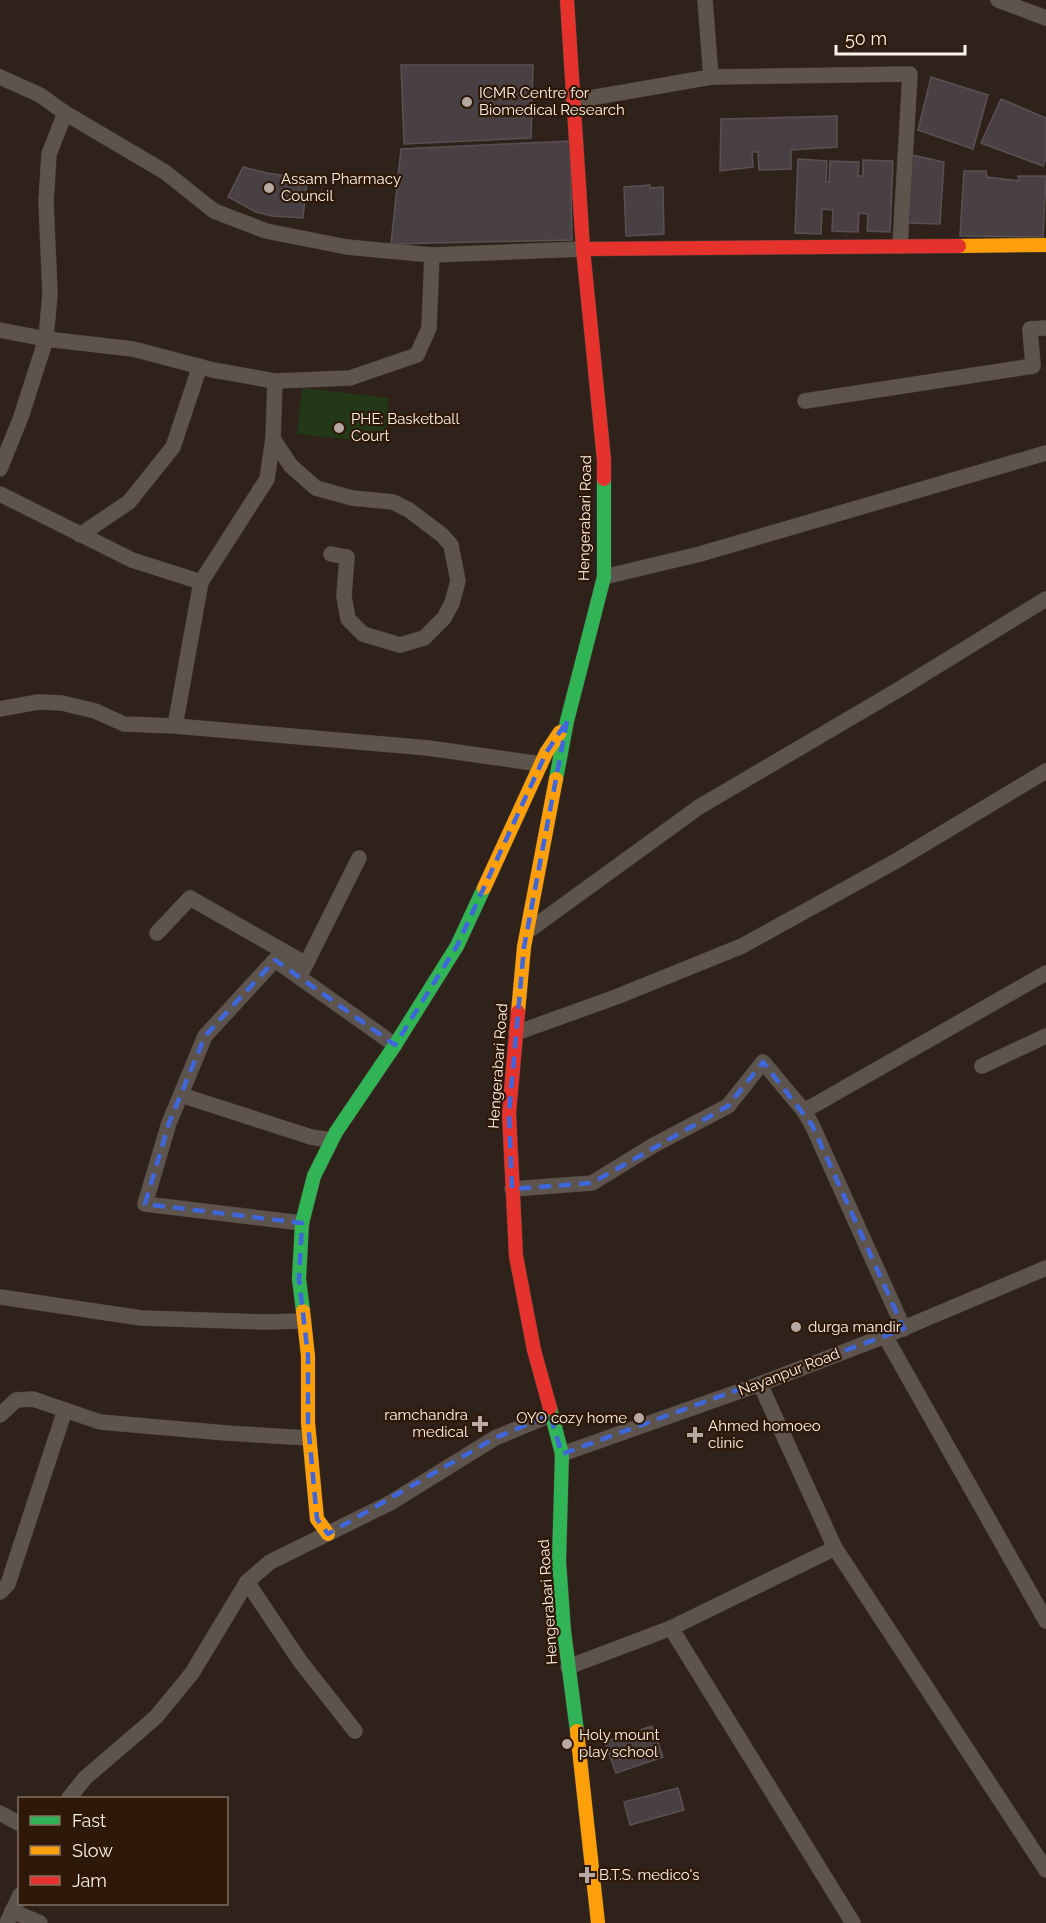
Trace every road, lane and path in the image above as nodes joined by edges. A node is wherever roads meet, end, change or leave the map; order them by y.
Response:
1 (567, 0) edge
2 (705, 0) edge
3 (998, 0) edge
4 (1046, 18) edge
5 (0, 77) edge
6 (711, 77) junction
7 (573, 101) junction
8 (65, 113) junction
9 (1046, 245) edge
10 (900, 246) junction
11 (583, 249) junction
12 (432, 255) junction
13 (1046, 328) edge
14 (0, 330) edge
15 (46, 339) junction
16 (200, 366) junction
17 (275, 381) junction
18 (806, 401) dead end
19 (273, 439) junction
20 (1046, 453) edge
21 (0, 469) edge
22 (0, 494) edge
23 (80, 535) junction
24 (331, 554) dead end
25 (604, 577) junction
26 (201, 582) junction
27 (1046, 599) edge
28 (0, 709) edge
29 (567, 721) junction
30 (175, 726) junction
31 (541, 764) junction
32 (1046, 771) edge
33 (359, 858) dead end
34 (528, 931) junction
35 (157, 933) dead end
36 (303, 971) junction
37 (1046, 973) edge
38 (516, 1034) junction
39 (1046, 1036) edge
40 (395, 1046) junction
41 (982, 1066) dead end
42 (181, 1095) junction
43 (804, 1111) junction
44 (332, 1140) junction
45 (512, 1189) junction
46 (302, 1223) junction
47 (1046, 1268) edge
48 (0, 1297) edge
49 (304, 1321) junction
50 (904, 1329) junction
51 (885, 1336) junction
52 (760, 1384) junction
53 (65, 1410) junction
54 (0, 1415) edge
55 (550, 1415) junction
56 (309, 1438) junction
57 (562, 1454) junction
58 (328, 1534) junction
59 (835, 1548) junction
60 (247, 1582) junction
61 (0, 1593) edge
62 (1046, 1621) edge
63 (671, 1628) junction
64 (568, 1667) junction
65 (355, 1731) dead end
66 (70, 1797) edge
67 (0, 1813) edge
68 (18, 1823) edge
69 (1046, 1870) edge
70 (18, 1899) edge
71 (9, 1917) edge
72 (40, 1923) edge
73 (598, 1923) edge
74 (852, 1923) edge

1 - 7 main road, Hengerabari Road
2 - 6 street
3 - 4 street
5 - 8 street
6 - 7 street
6 - 10 street
7 - 11 main road, Hengerabari Road
8 - 12 street
8 - 15 street
9 - 10 main road
10 - 11 main road
11 - 12 street
11 - 25 main road, Hengerabari Road
12 - 17 street
13 - 18 street
14 - 15 street
15 - 16 street
15 - 21 street
16 - 17 street
16 - 23 street
17 - 19 street
19 - 24 street
19 - 26 street
20 - 25 street
22 - 23 street
23 - 26 street
25 - 29 main road, Hengerabari Road
26 - 30 street
27 - 34 street
28 - 30 street
29 - 31 main road
29 - 34 main road, Hengerabari Road
30 - 31 street
31 - 40 main road
32 - 38 street
33 - 36 street
34 - 38 main road, Hengerabari Road
35 - 36 street
36 - 40 street
36 - 42 street
37 - 43 street
38 - 45 main road, Hengerabari Road
39 - 41 street
40 - 44 main road
42 - 44 street
42 - 46 street
43 - 45 street
43 - 50 street
44 - 46 main road
45 - 55 main road, Hengerabari Road
46 - 49 main road
47 - 50 street, Nayanpur Road
48 - 49 street
49 - 56 main road
50 - 51 street, Nayanpur Road
51 - 52 street, Nayanpur Road
51 - 62 street
52 - 57 street, Nayanpur Road
52 - 59 street
53 - 54 street
53 - 56 street
53 - 61 street
55 - 57 main road, Hengerabari Road
55 - 58 street
56 - 58 main road
57 - 64 main road, Hengerabari Road
58 - 60 street
59 - 63 street
59 - 69 street
60 - 65 street
60 - 66 street
63 - 64 street
63 - 74 street
64 - 73 main road, Hengerabari Road
67 - 68 street
70 - 71 street
71 - 72 street

